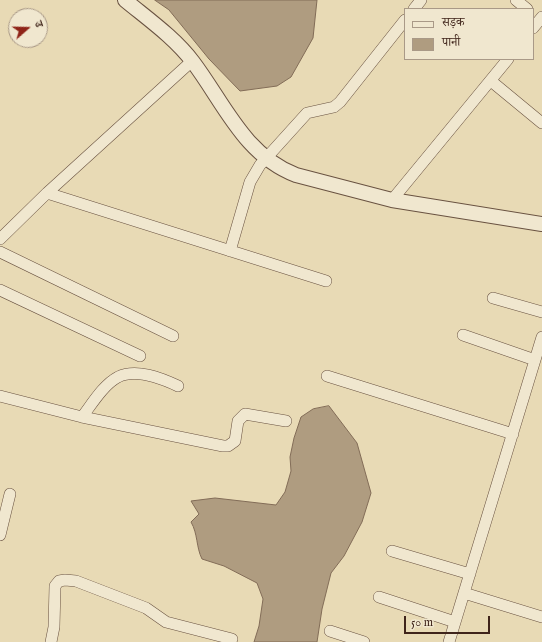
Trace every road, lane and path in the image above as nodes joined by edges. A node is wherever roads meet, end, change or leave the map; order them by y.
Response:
1 (125, 0) edge
2 (421, 0) edge
3 (516, 0) edge
4 (415, 8) edge
5 (526, 8) edge
6 (404, 21) edge
7 (507, 60) edge
8 (192, 61) junction
9 (491, 81) junction
10 (542, 123) edge
11 (266, 159) junction
12 (47, 193) junction
13 (392, 200) junction
14 (542, 224) edge
15 (0, 239) edge
16 (230, 251) junction
17 (0, 252) edge
18 (326, 281) dead end
19 (0, 290) edge
20 (493, 298) dead end
21 (542, 312) edge
22 (463, 335) dead end
23 (172, 336) dead end
24 (542, 337) edge
25 (140, 356) dead end
26 (535, 360) junction
27 (327, 376) dead end
28 (178, 386) dead end
29 (0, 396) edge
30 (82, 417) junction
31 (286, 421) dead end
32 (513, 434) junction
33 (10, 494) dead end
34 (0, 535) edge
35 (392, 551) dead end
36 (470, 574) junction
37 (464, 593) junction
38 (379, 597) dead end
39 (542, 617) edge
40 (455, 622) junction
41 (330, 631) dead end
42 (232, 640) dead end
43 (51, 642) edge
44 (364, 642) edge
45 (449, 642) edge

1 - 8 street
2 - 4 street
3 - 5 street
6 - 11 street
7 - 9 street
8 - 11 street
8 - 12 street
9 - 10 street
9 - 13 street
11 - 13 street
11 - 16 street
12 - 15 street
12 - 16 street
13 - 14 street
16 - 18 street
17 - 23 street
19 - 25 street
20 - 21 street
22 - 26 street
24 - 26 street
26 - 32 street
27 - 32 street
28 - 30 street
29 - 30 street
30 - 31 street
32 - 36 street
33 - 34 street
35 - 36 street
36 - 37 street
37 - 39 street
37 - 40 street
38 - 40 street
40 - 45 street
41 - 44 street
42 - 43 street

